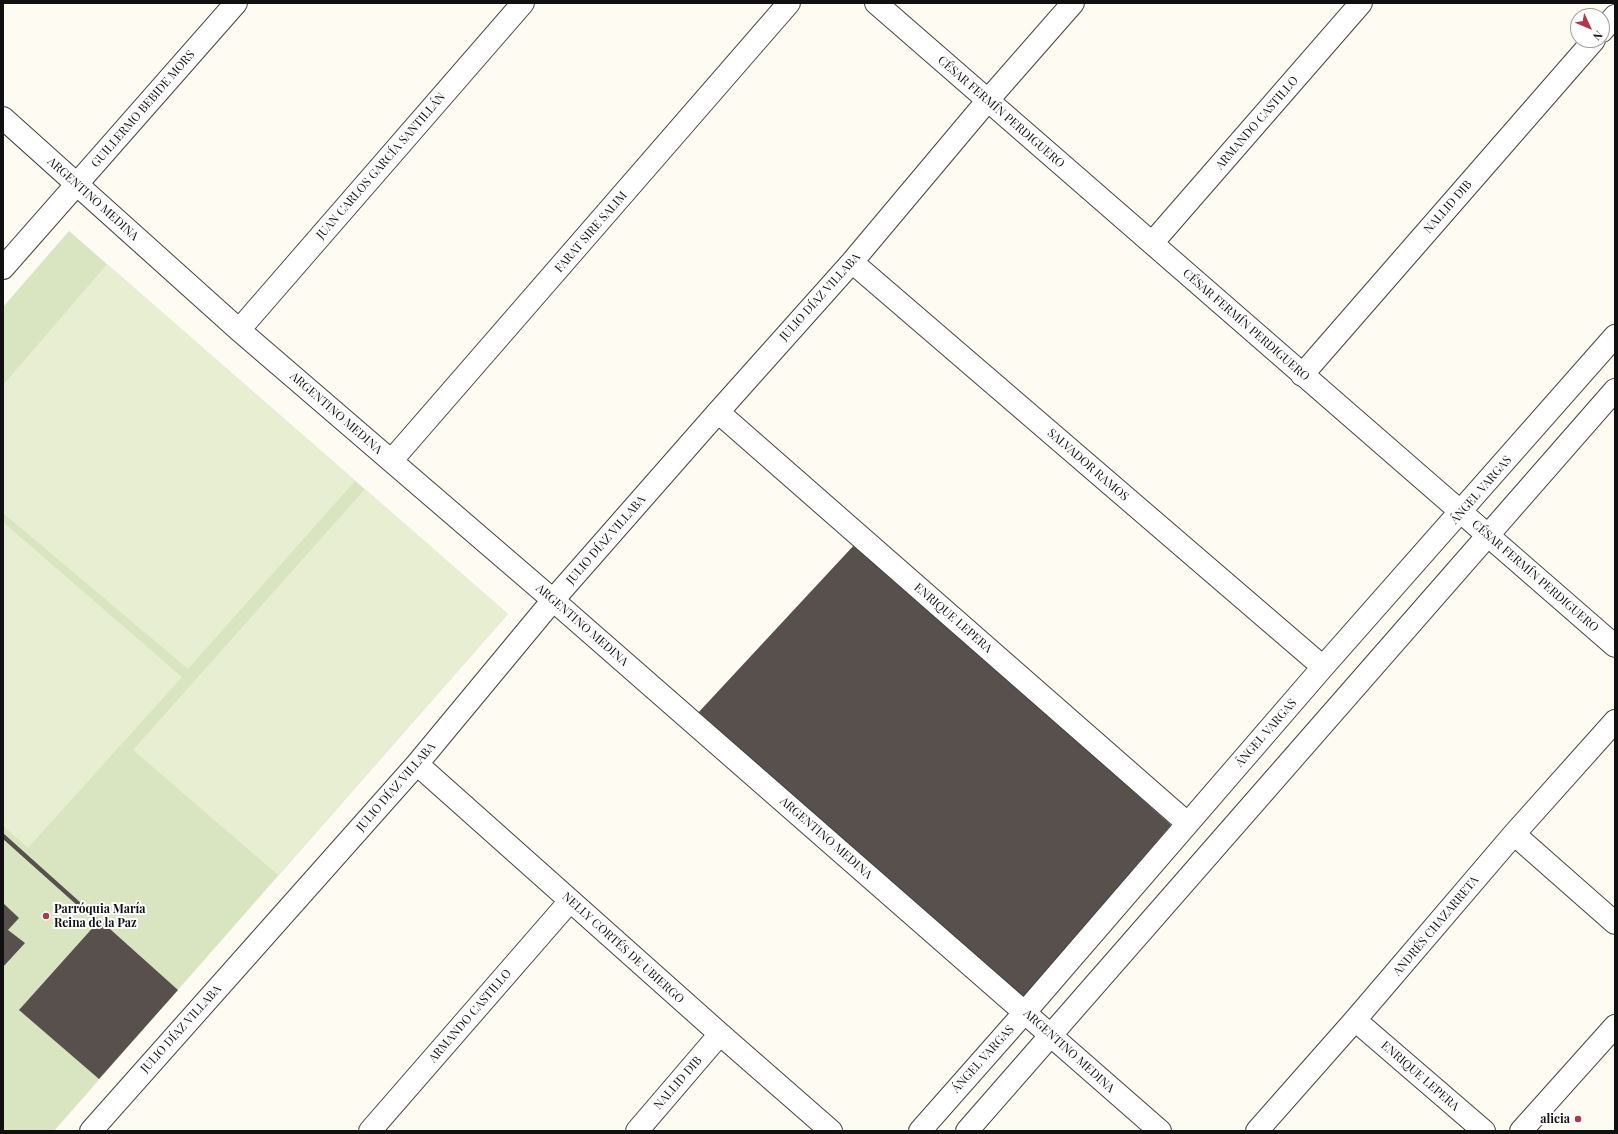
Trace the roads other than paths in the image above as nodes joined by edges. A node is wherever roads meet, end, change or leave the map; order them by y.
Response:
1 (236, 3) edge
2 (523, 3) edge
3 (789, 3) edge
4 (876, 3) edge
5 (1073, 3) edge
6 (1361, 3) edge
7 (1587, 48) edge
8 (988, 100) junction
9 (3, 118) edge
10 (77, 184) junction
11 (1153, 242) junction
12 (852, 262) junction
13 (3, 268) edge
14 (239, 330) junction
15 (1615, 336) edge
16 (1302, 375) junction
17 (1615, 390) edge
18 (718, 412) junction
19 (392, 460) junction
20 (1461, 512) junction
21 (1488, 534) junction
22 (553, 600) junction
23 (1615, 646) edge
24 (1323, 668) junction
25 (1615, 722) edge
26 (417, 764) junction
27 (1187, 823) junction
28 (1514, 834) junction
29 (570, 901) junction
30 (1615, 923) edge
31 (1025, 1012) junction
32 (1355, 1020) junction
33 (1615, 1026) edge
34 (720, 1034) junction
35 (1050, 1036) junction
36 (91, 1131) edge
37 (370, 1131) edge
38 (637, 1131) edge
39 (831, 1131) edge
40 (920, 1131) edge
41 (968, 1131) edge
42 (1160, 1131) edge
43 (1257, 1131) edge
44 (1484, 1131) edge
45 (1521, 1131) edge

1 - 10 street, GUILLERMO BEBIDE MORS
2 - 14 street, JUAN CARLOS GARCÍA SANTILLÁN
3 - 19 street, FARAT SIRE SALIM
4 - 8 street, CÉSAR FERMÍN PERDIGUERO
5 - 8 street, JULIO DÍAZ VILLABA
6 - 11 street, ARMANDO CASTILLO
7 - 16 street, NALLID DIB
8 - 11 street, CÉSAR FERMÍN PERDIGUERO
8 - 12 street, JULIO DÍAZ VILLABA
9 - 10 street, ARGENTINO MEDINA
10 - 13 street, GUILLERMO BEBIDE MORS
10 - 14 street, ARGENTINO MEDINA
11 - 16 street, CÉSAR FERMÍN PERDIGUERO
12 - 18 street, JULIO DÍAZ VILLABA
12 - 24 street, SALVADOR RAMOS
14 - 19 street, ARGENTINO MEDINA
15 - 20 street, ÁNGEL VARGAS
16 - 20 street, CÉSAR FERMÍN PERDIGUERO
17 - 21 street
18 - 22 street, JULIO DÍAZ VILLABA
18 - 27 street, ENRIQUE LEPERA
19 - 22 street, ARGENTINO MEDINA
20 - 21 street, CÉSAR FERMÍN PERDIGUERO
20 - 24 street, ÁNGEL VARGAS
21 - 23 street, CÉSAR FERMÍN PERDIGUERO
21 - 35 street
22 - 26 street, JULIO DÍAZ VILLABA
22 - 31 street, ARGENTINO MEDINA
24 - 27 street, ÁNGEL VARGAS
25 - 28 street, ANDRÉS CHAZARRETA
26 - 29 street, NELLY CORTÉS DE UBIERGO
26 - 36 street, JULIO DÍAZ VILLABA
27 - 31 street, ÁNGEL VARGAS
28 - 30 street
28 - 32 street, ANDRÉS CHAZARRETA
29 - 34 street, NELLY CORTÉS DE UBIERGO
29 - 37 street, ARMANDO CASTILLO
31 - 35 street, ARGENTINO MEDINA
31 - 40 street, ÁNGEL VARGAS
32 - 43 street, ANDRÉS CHAZARRETA
32 - 44 street, ENRIQUE LEPERA
33 - 45 street
34 - 38 street, NALLID DIB
34 - 39 street, NELLY CORTÉS DE UBIERGO
35 - 41 street
35 - 42 street, ARGENTINO MEDINA

